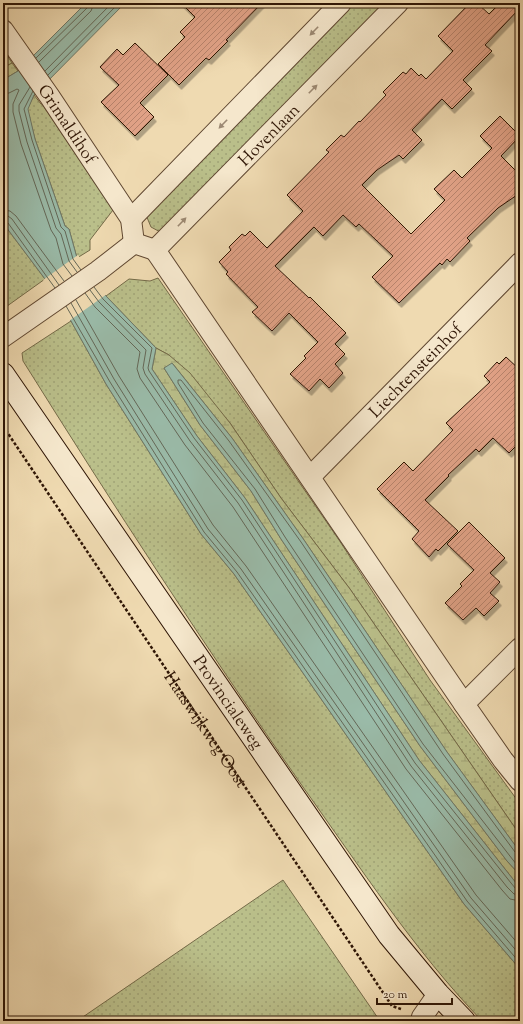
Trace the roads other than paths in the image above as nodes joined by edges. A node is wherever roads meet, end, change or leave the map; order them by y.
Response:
1 (341, 3) edge
2 (398, 3) edge
3 (3, 30) edge
4 (131, 219) junction
5 (134, 243) junction
6 (155, 250) junction
7 (520, 263) edge
8 (8, 334) edge
9 (3, 374) edge
10 (310, 477) junction
11 (520, 648) edge
12 (464, 704) junction
13 (520, 781) edge
14 (438, 994) junction
15 (421, 1019) edge
16 (464, 1021) edge

1 -> 4 street
6 -> 2 street, Hovenlaan
3 - 4 street, Grimaldihof
4 - 5 street
5 - 6 street
5 - 8 street
6 - 10 street
7 - 10 street, Liechtensteinhof
9 - 14 main road, Provincialeweg
10 - 12 street
11 - 12 street
12 - 13 street
14 - 15 street
14 - 16 main road, Provincialeweg

